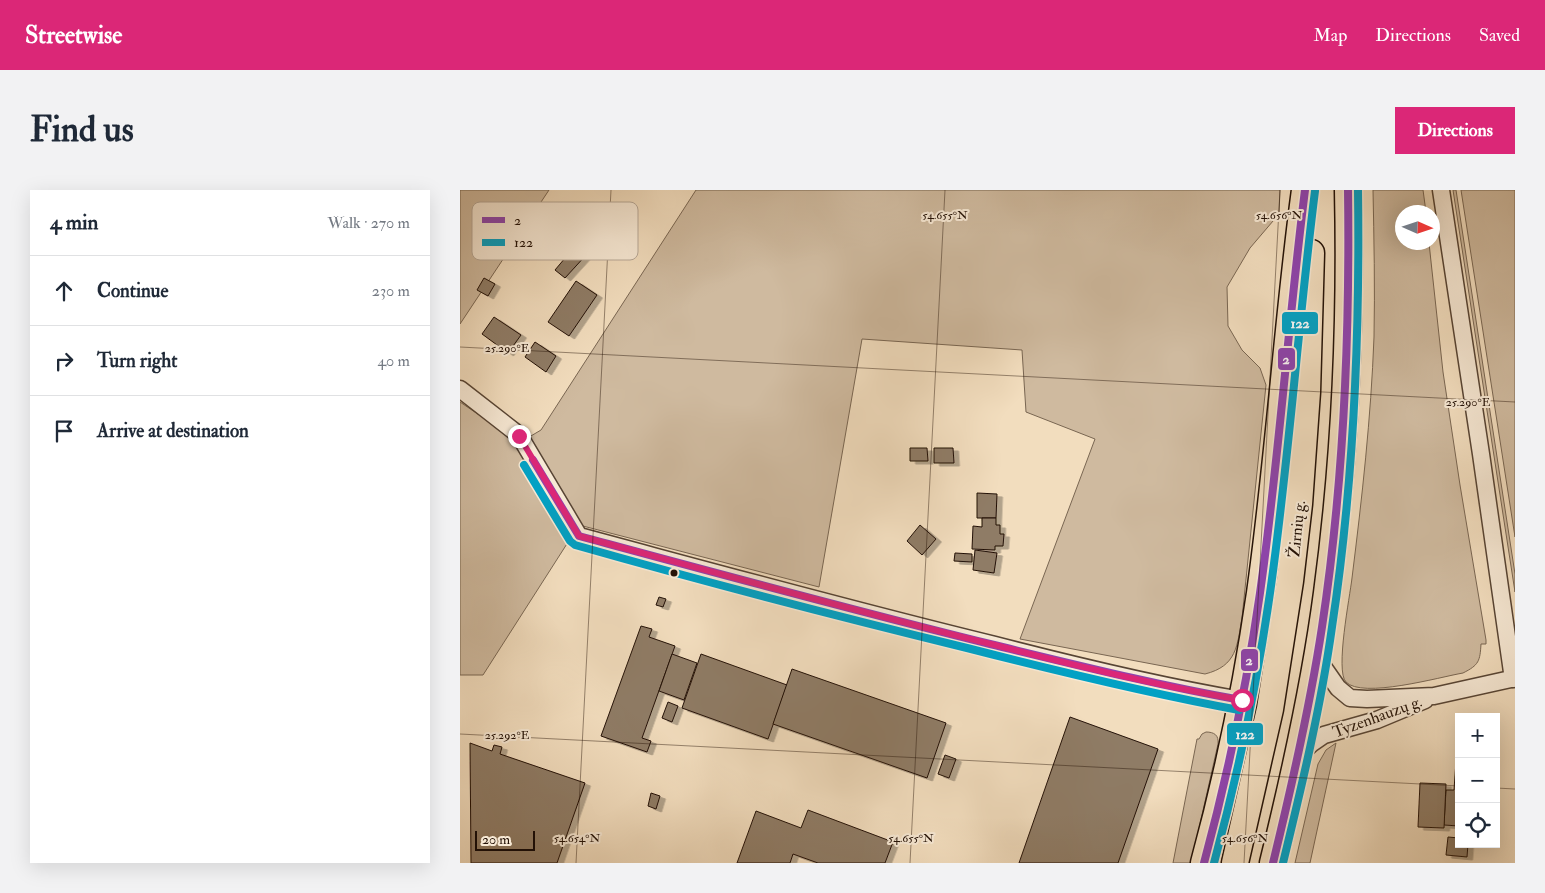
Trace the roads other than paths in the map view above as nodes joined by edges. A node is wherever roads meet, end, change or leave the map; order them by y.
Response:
1 (1305, 190) edge
2 (1311, 190) edge
3 (1348, 190) edge
4 (1441, 190) edge
5 (460, 389) edge
6 (1317, 658) junction
7 (1514, 679) edge
8 (1434, 696) junction
9 (1242, 700) junction
10 (1298, 756) junction
11 (1204, 863) edge
12 (1235, 863) edge
13 (1273, 863) edge

1 - 9 highway
2 - 12 highway, Žirnių g.
3 - 6 highway
4 - 7 street
5 - 9 street
6 - 8 street, Tyzenhauzų g.
6 - 10 highway
7 - 8 street, Tyzenhauzų g.
8 - 10 street, Tyzenhauzų g.
9 - 11 highway
10 - 13 highway

